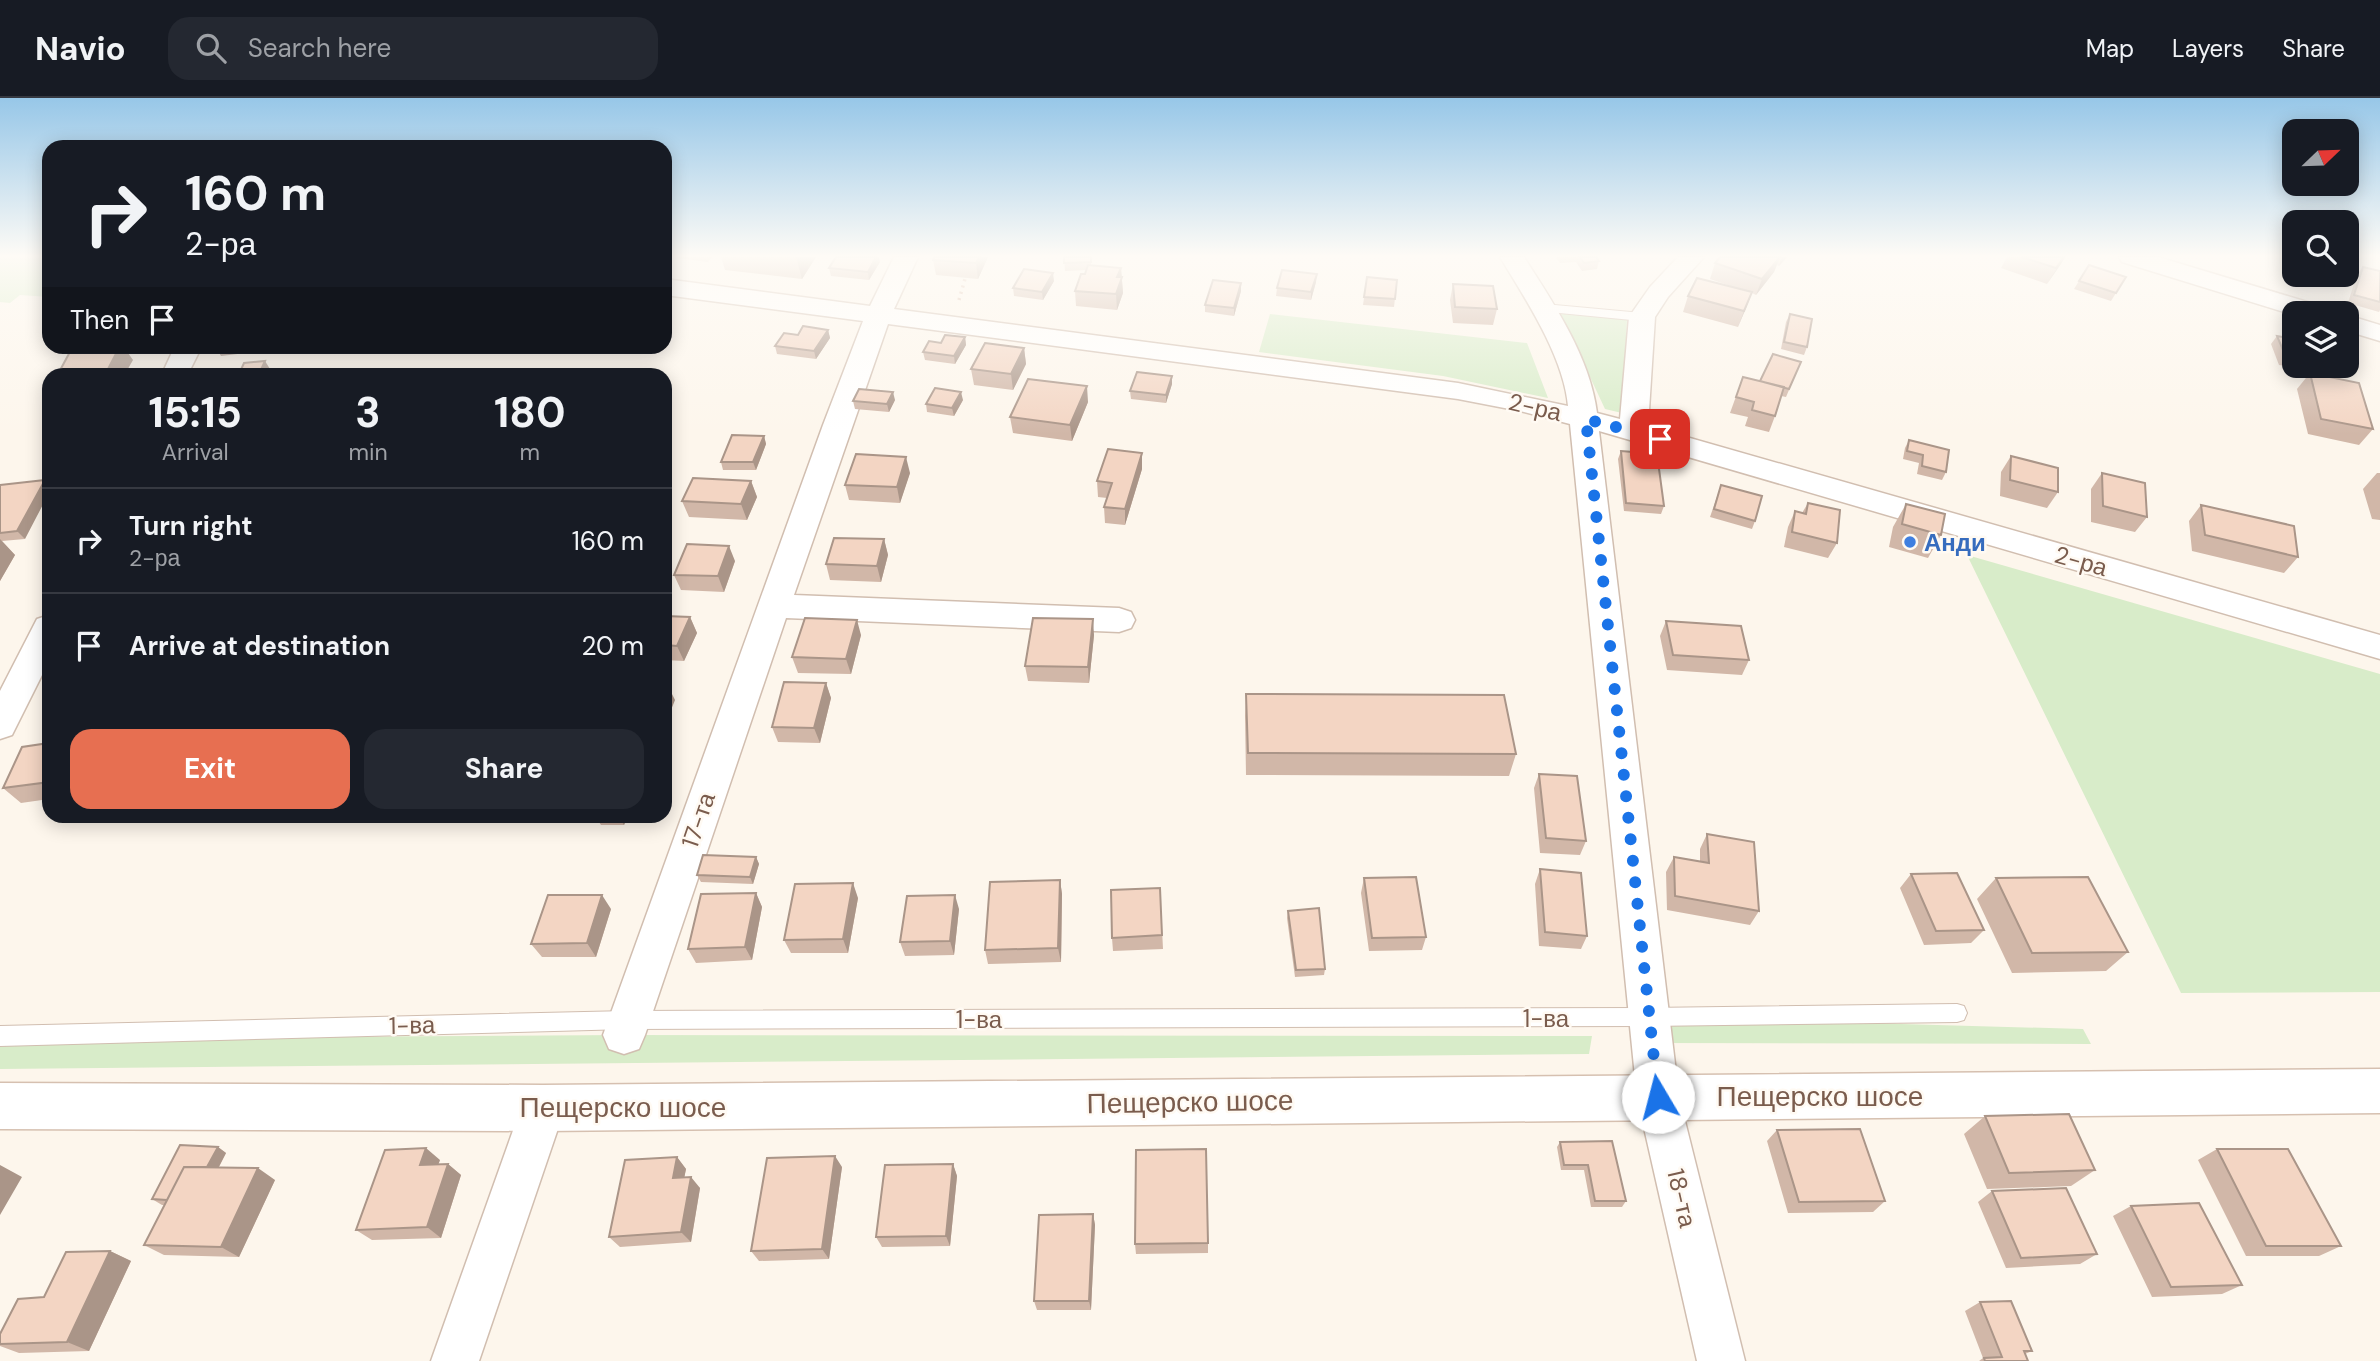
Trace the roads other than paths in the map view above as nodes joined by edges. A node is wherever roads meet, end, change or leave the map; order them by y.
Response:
1 (878, 316) edge
2 (894, 316) edge
3 (1548, 316) edge
4 (1630, 316) edge
5 (1642, 317) joint
6 (2359, 327) edge
7 (2380, 333) edge
8 (1586, 419) junction
9 (1633, 431) junction
10 (774, 606) junction
11 (1119, 620) dead end
12 (42, 641) edge
13 (2380, 647) edge
14 (0, 725) edge
15 (1958, 1013) dead end
16 (1648, 1017) junction
17 (626, 1028) junction
18 (0, 1036) edge
19 (2380, 1091) edge
20 (1658, 1097) junction
21 (0, 1106) edge
22 (542, 1108) junction
23 (455, 1361) edge
24 (1721, 1361) edge

1 - 10 street, 17-та
2 - 8 street, 2-ра
3 - 8 street, 18-та
4 - 5 lane
5 - 9 street
6 - 7 street
8 - 9 street, 2-ра
8 - 16 street, 18-та
9 - 13 street, 2-ра
10 - 11 street
10 - 17 street, 17-та
12 - 14 street
15 - 16 lane, 1-ва
16 - 17 lane, 1-ва
16 - 20 street, 18-та
17 - 18 lane, 1-ва
19 - 20 main road, Пещерско шосе
20 - 22 main road, Пещерско шосе
20 - 24 street, 18-та
21 - 22 main road, Пещерско шосе
22 - 23 street

